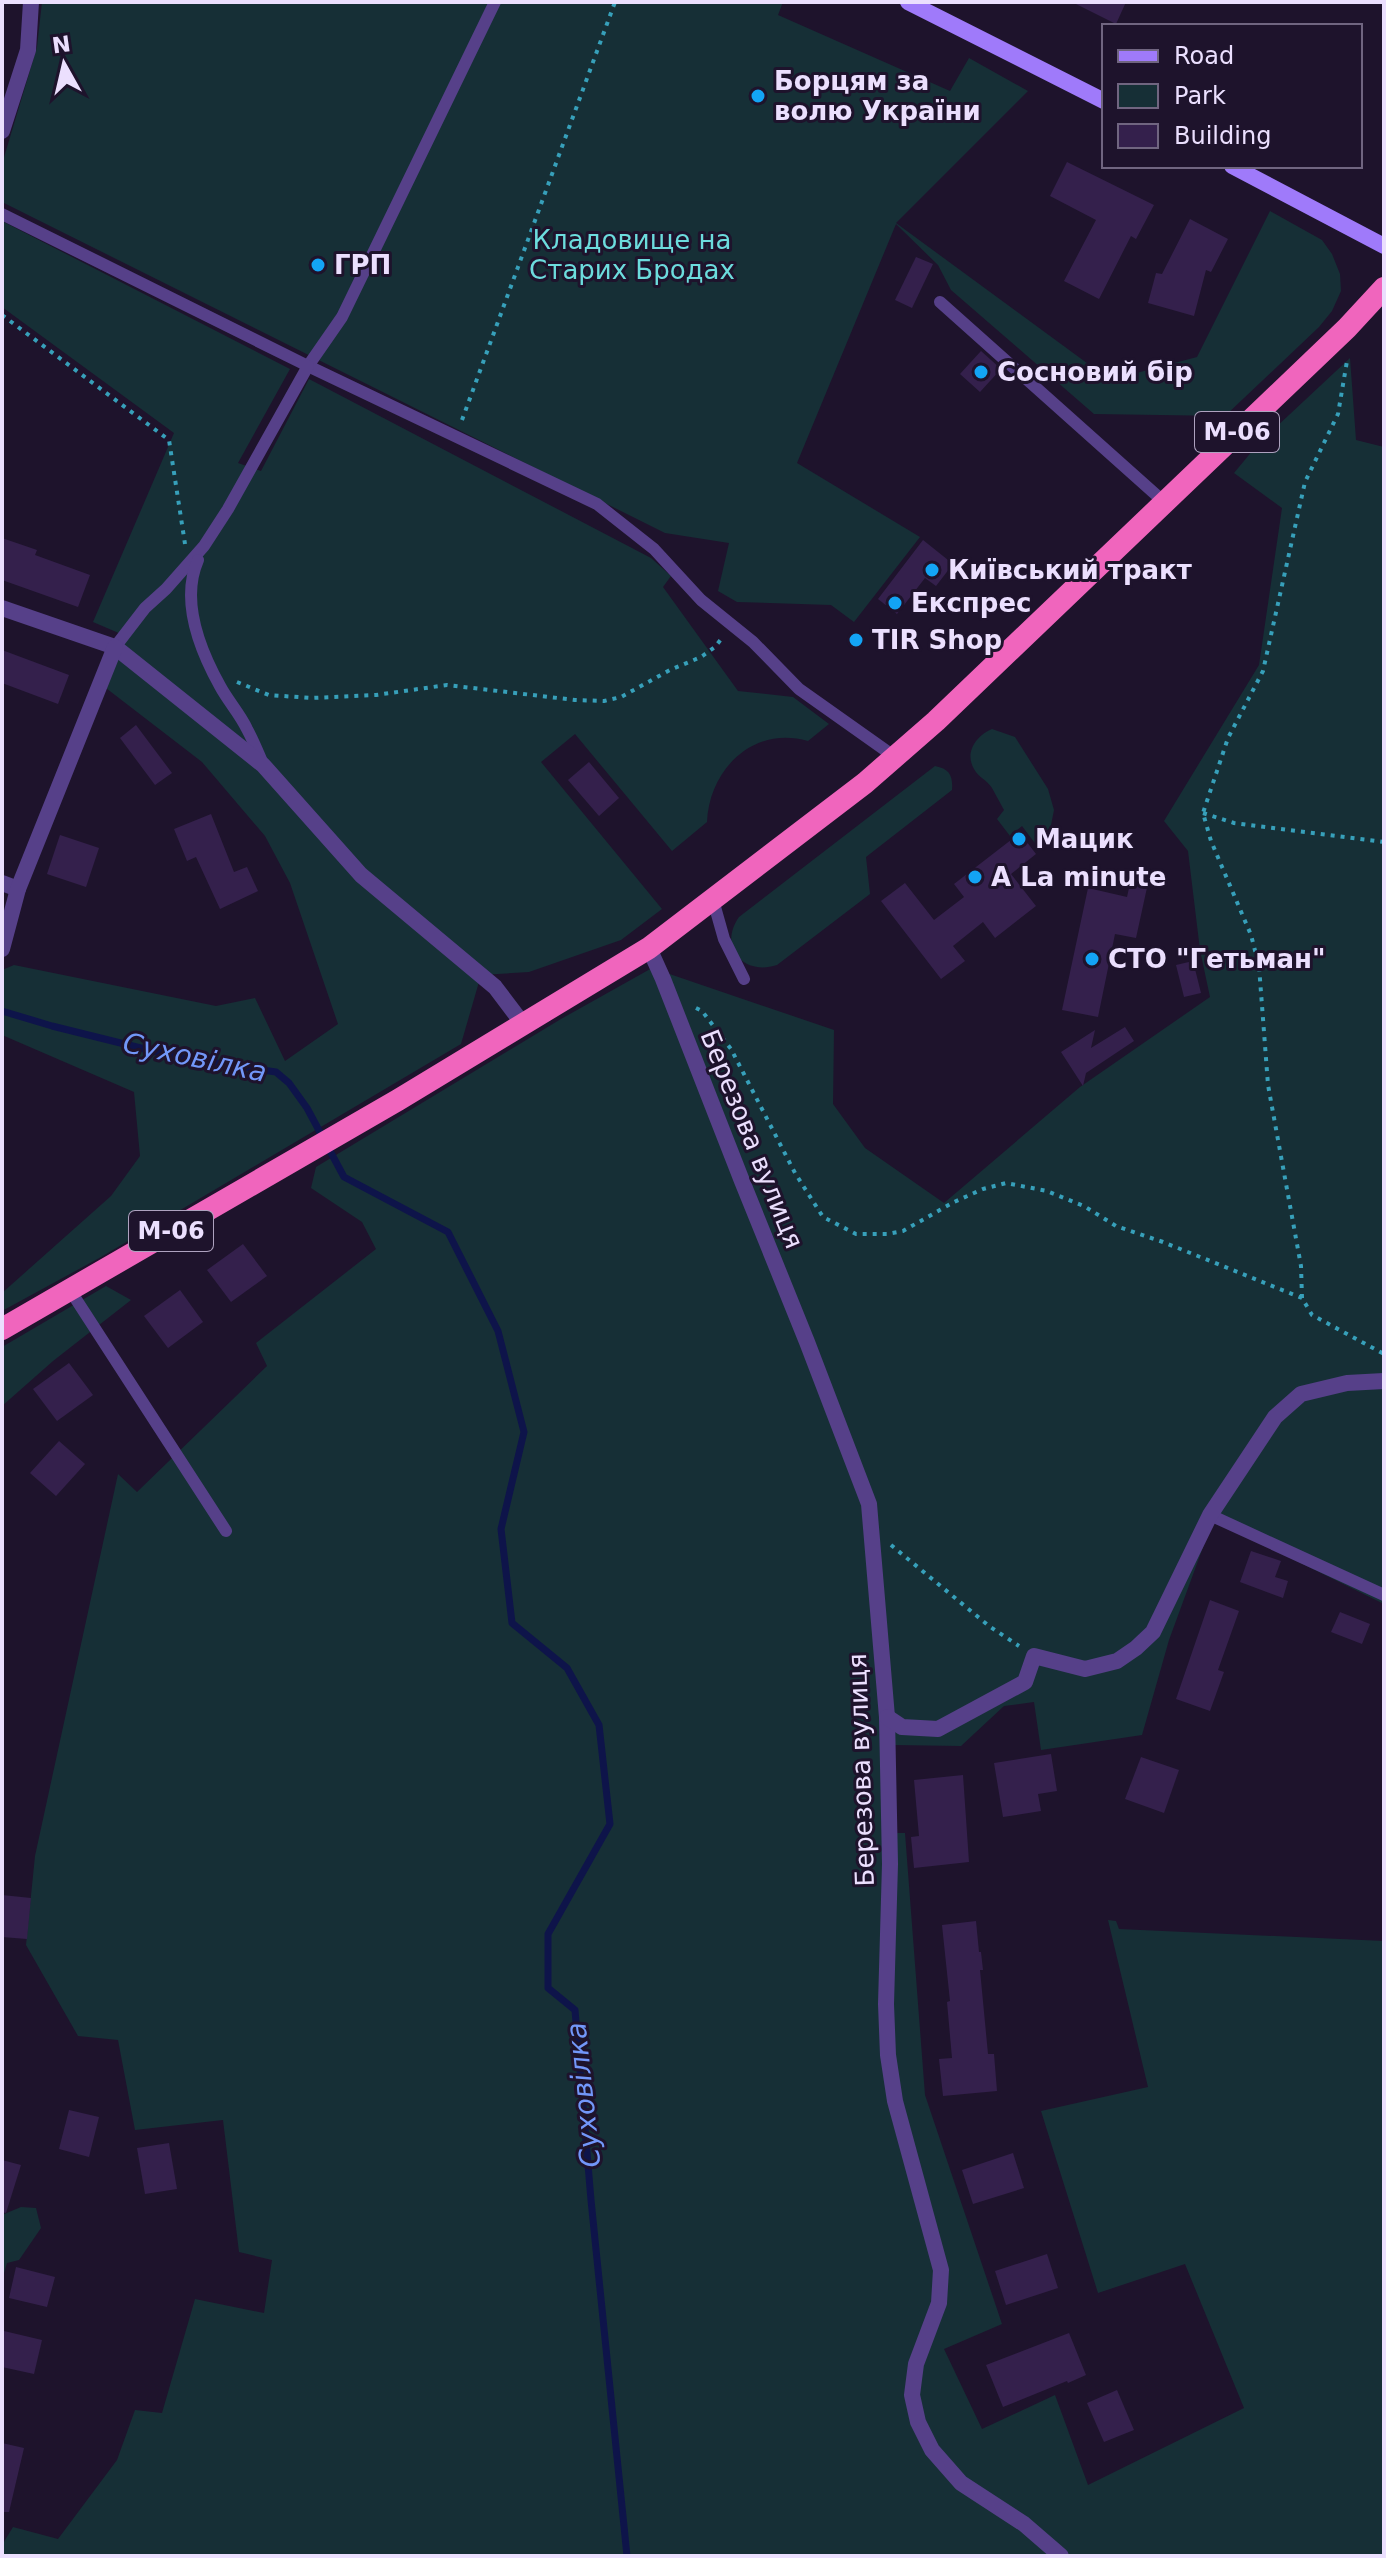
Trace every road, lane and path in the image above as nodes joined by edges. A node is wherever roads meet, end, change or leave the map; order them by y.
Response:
1 (31, 2) edge
2 (495, 2) edge
3 (615, 2) edge
4 (908, 2) edge
5 (1102, 100) edge
6 (2, 131) edge
7 (1236, 168) edge
8 (2, 214) edge
9 (1384, 246) edge
10 (1384, 288) edge
11 (940, 302) dead end
12 (2, 315) edge
13 (1347, 361) dead end
14 (308, 366) junction
15 (458, 429) dead end
16 (1163, 501) junction
17 (204, 546) junction
18 (188, 565) junction
19 (2, 608) edge
20 (725, 619) junction
21 (115, 647) junction
22 (209, 663) junction
23 (895, 757) junction
24 (263, 765) junction
25 (1203, 813) junction
26 (1384, 842) edge
27 (10, 886) edge
28 (713, 900) junction
29 (649, 948) junction
30 (2, 949) edge
31 (744, 979) dead end
32 (669, 995) junction
33 (523, 1024) junction
34 (70, 1290) junction
35 (1302, 1298) junction
36 (2, 1329) edge
37 (1384, 1354) edge
38 (1384, 1381) edge
39 (1210, 1515) junction
40 (871, 1528) junction
41 (226, 1531) dead end
42 (1384, 1595) edge
43 (1034, 1656) junction
44 (887, 1717) junction
45 (1061, 2556) edge

1 - 6 street
2 - 14 lane
3 - 15 path
4 - 5 main road
7 - 9 main road
8 - 14 lane
10 - 16 highway, М-06
11 - 16 lane
12 - 18 path
13 - 25 path
14 - 17 lane
14 - 20 lane
16 - 23 highway, М-06
17 - 18 lane
17 - 22 lane
18 - 21 lane
19 - 21 street
20 - 22 path
20 - 23 lane
21 - 24 street
21 - 27 street
22 - 24 lane
23 - 28 highway, М-06
24 - 33 street
25 - 26 path
25 - 35 path
27 - 30 street
28 - 29 highway, М-06
28 - 31 lane
29 - 32 street, Березова вулиця
29 - 33 highway, М-06
32 - 35 path
32 - 40 street, Березова вулиця
33 - 34 highway, М-06
34 - 36 highway, М-06
34 - 41 lane
35 - 37 path
38 - 39 street
39 - 42 lane
39 - 43 street
40 - 43 path
40 - 44 street, Березова вулиця
43 - 44 street
44 - 45 street, Березова вулиця

